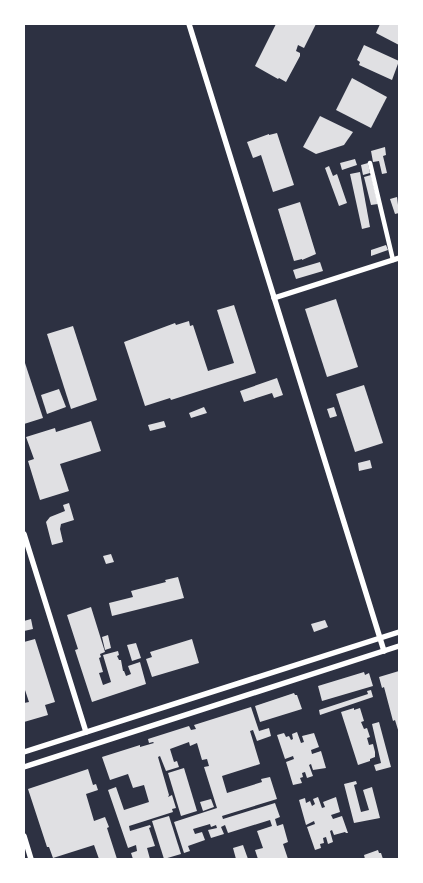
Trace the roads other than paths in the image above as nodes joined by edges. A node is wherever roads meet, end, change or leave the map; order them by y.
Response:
1 (189, 24) edge
2 (370, 163) dead end
3 (396, 259) edge
4 (274, 298) junction
5 (24, 534) edge
6 (399, 632) edge
7 (379, 638) junction
8 (399, 646) edge
9 (384, 651) junction
10 (86, 732) junction
11 (24, 752) edge
12 (24, 767) edge
13 (24, 836) edge
14 (31, 859) edge

1 - 4 street
2 - 3 street
3 - 4 street
4 - 7 street
5 - 10 street
6 - 7 street
7 - 9 street
7 - 10 street
8 - 9 street
9 - 12 street
10 - 11 street
13 - 14 street

